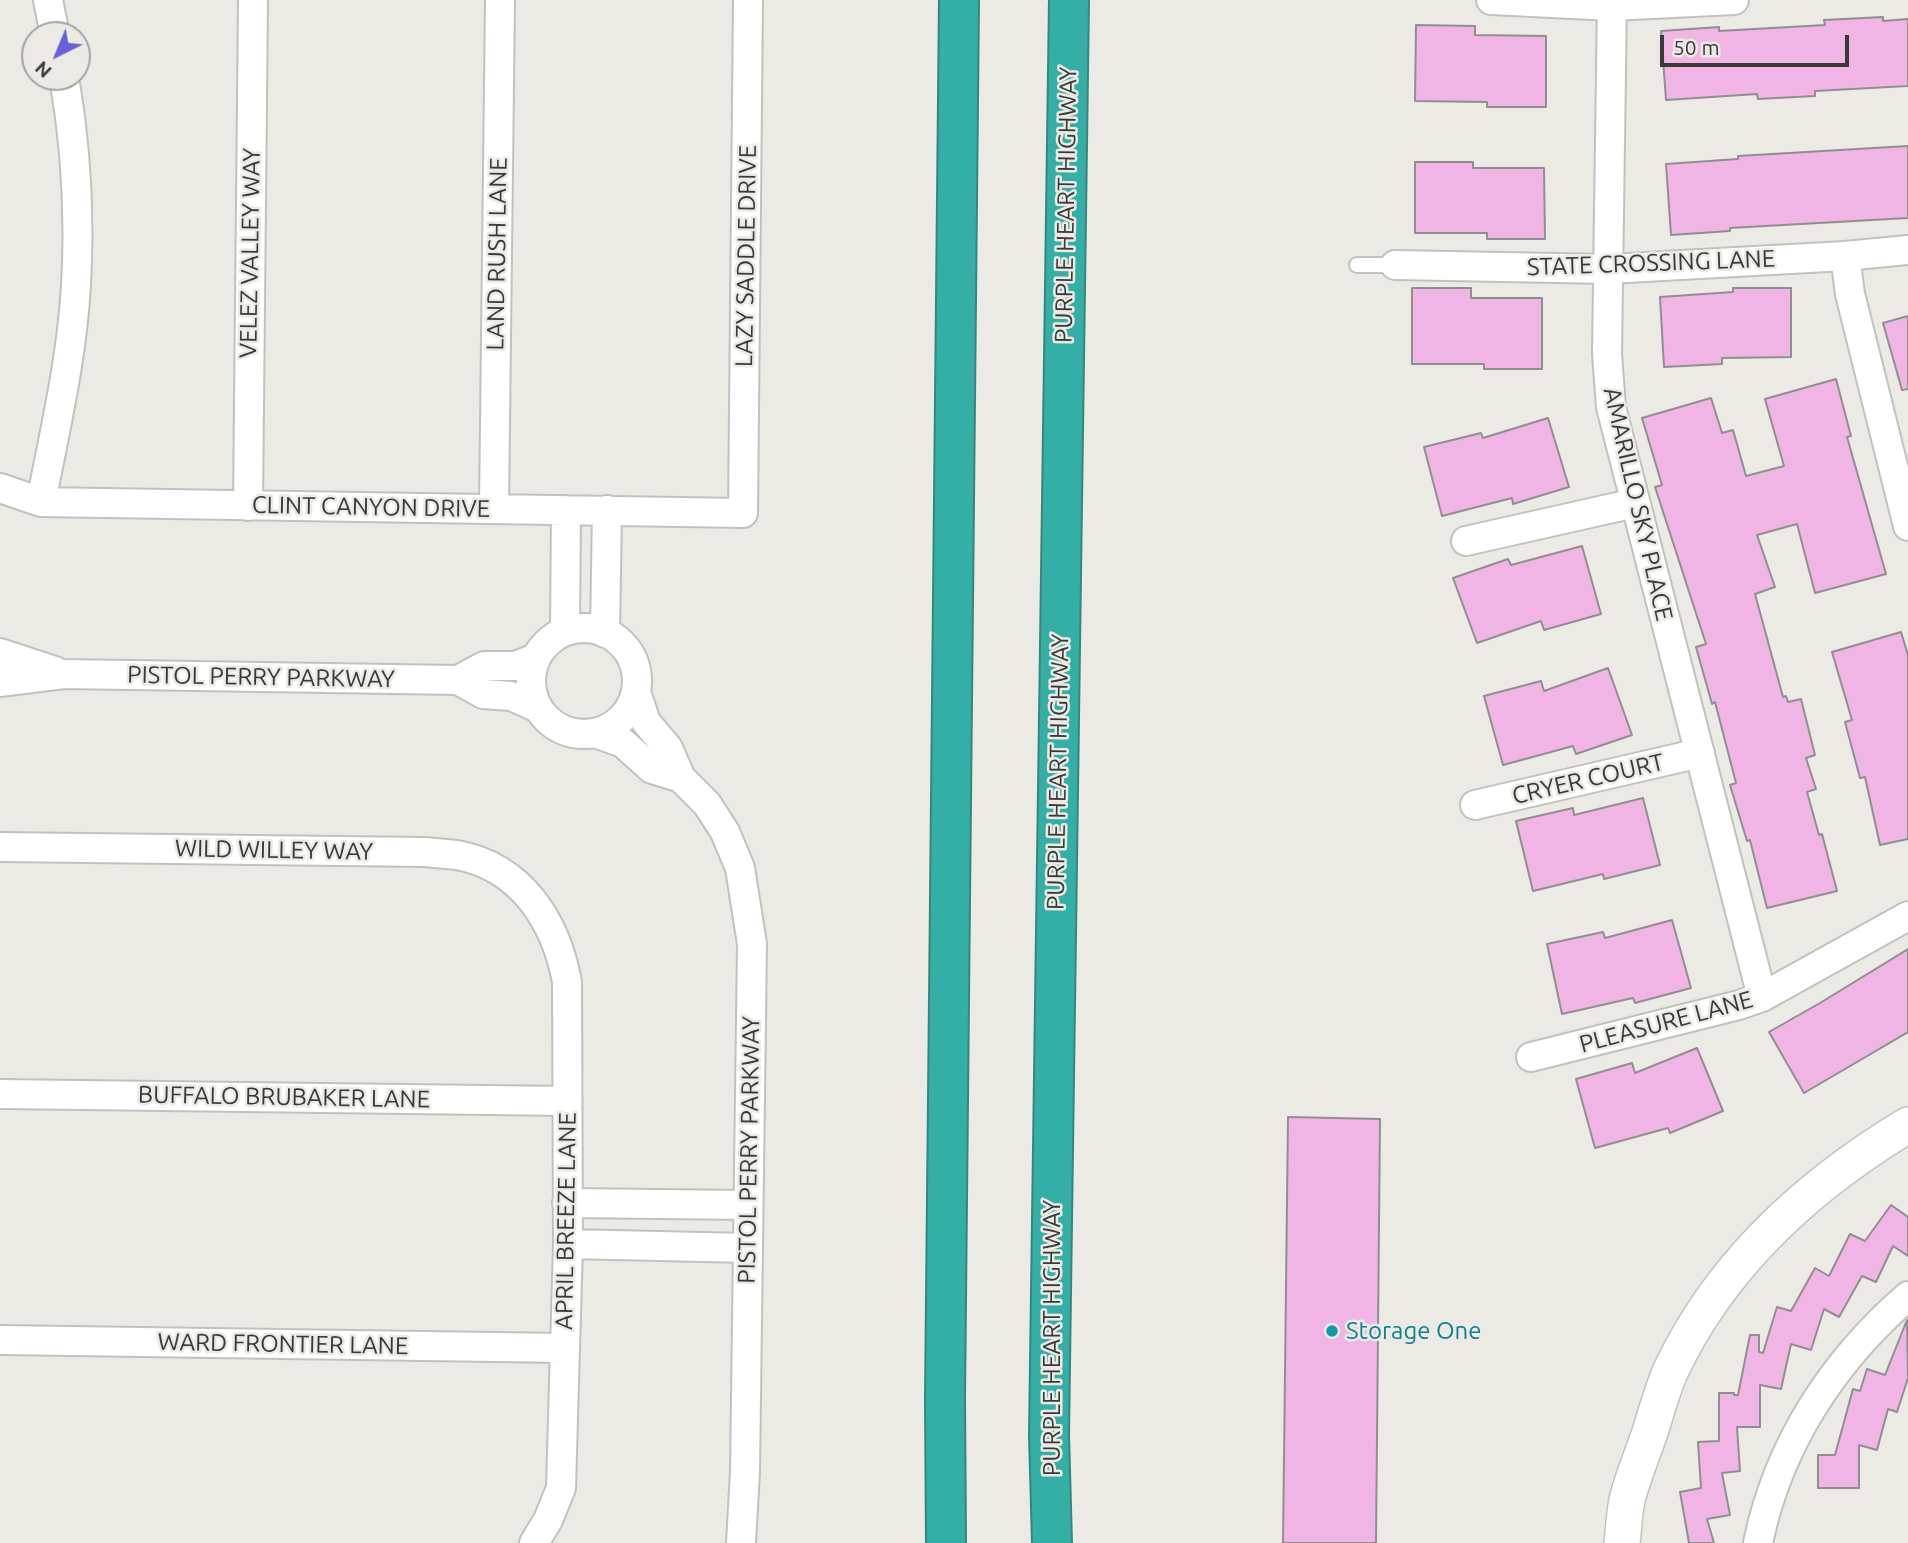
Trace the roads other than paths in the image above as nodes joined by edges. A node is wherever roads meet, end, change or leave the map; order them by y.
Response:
1 (253, 0) edge
2 (500, 0) edge
3 (748, 0) edge
4 (959, 0) edge
5 (1069, 0) edge
6 (1491, 0) edge
7 (1734, 0) edge
8 (55, 2) edge
9 (1612, 3) edge
10 (55, 21) edge
11 (66, 91) edge
12 (1908, 250) edge
13 (1845, 256) junction
14 (1357, 265) dead end
15 (1395, 265) joint
16 (1609, 269) junction
17 (0, 488) edge
18 (40, 502) junction
19 (1635, 503) junction
20 (247, 506) junction
21 (494, 508) junction
22 (566, 510) junction
23 (607, 510) junction
24 (743, 513) joint
25 (1908, 526) edge
26 (1466, 541) dead end
27 (565, 631) junction
28 (605, 632) junction
29 (0, 653) edge
30 (536, 658) junction
31 (64, 674) junction
32 (458, 680) junction
33 (0, 682) edge
34 (636, 692) junction
35 (538, 708) junction
36 (595, 733) junction
37 (1700, 753) junction
38 (681, 778) junction
39 (1475, 805) dead end
40 (0, 847) edge
41 (534, 900) joint
42 (1908, 916) edge
43 (1762, 997) junction
44 (1531, 1057) dead end
45 (0, 1094) edge
46 (567, 1101) junction
47 (1908, 1125) edge
48 (567, 1203) junction
49 (748, 1205) junction
50 (568, 1244) junction
51 (748, 1248) junction
52 (1908, 1296) edge
53 (0, 1340) edge
54 (565, 1348) junction
55 (1049, 1435) junction
56 (534, 1543) edge
57 (741, 1543) edge
58 (946, 1543) edge
59 (1052, 1543) edge
60 (1058, 1543) edge
61 (1622, 1543) edge
62 (1758, 1543) edge

1 - 20 street, VELEZ VALLEY WAY
2 - 21 street, LAND RUSH LANE
3 - 24 street, LAZY SADDLE DRIVE
4 - 58 highway
5 - 55 highway, PURPLE HEART HIGHWAY
6 - 9 street
7 - 9 street
8 - 10 street
9 - 16 street, AMARILLO SKY PLACE
11 - 18 street
12 - 13 street, STATE CROSSING LANE
13 - 16 street, STATE CROSSING LANE
13 - 25 street
14 - 15 lane
15 - 16 street, STATE CROSSING LANE
16 - 19 street, AMARILLO SKY PLACE
17 - 18 street, CLINT CANYON DRIVE
18 - 20 street, CLINT CANYON DRIVE
19 - 26 street
19 - 37 street, AMARILLO SKY PLACE
20 - 21 street, CLINT CANYON DRIVE
21 - 22 street, CLINT CANYON DRIVE
22 - 23 street, CLINT CANYON DRIVE
22 - 27 street
23 - 24 street, CLINT CANYON DRIVE
23 - 28 street
27 - 28 street
27 - 30 street
28 - 34 street
29 - 31 street, PISTOL PERRY PARKWAY
30 - 32 street, PISTOL PERRY PARKWAY
30 - 35 street
31 - 32 street, PISTOL PERRY PARKWAY
31 - 33 street, PISTOL PERRY PARKWAY
32 - 35 street, PISTOL PERRY PARKWAY
34 - 36 street
34 - 38 street, PISTOL PERRY PARKWAY
35 - 36 street
36 - 38 street, PISTOL PERRY PARKWAY
37 - 39 street, CRYER COURT
37 - 43 street, AMARILLO SKY PLACE
38 - 49 street, PISTOL PERRY PARKWAY
40 - 41 street, WILD WILLEY WAY
41 - 46 street, APRIL BREEZE LANE
42 - 43 street, PLEASURE LANE
43 - 44 street, PLEASURE LANE
45 - 46 street, BUFFALO BRUBAKER LANE
46 - 48 street, APRIL BREEZE LANE
47 - 61 street
48 - 49 street
48 - 50 street, APRIL BREEZE LANE
49 - 51 street, PISTOL PERRY PARKWAY
50 - 51 street
50 - 54 street, APRIL BREEZE LANE
51 - 57 street, PISTOL PERRY PARKWAY
52 - 62 street
53 - 54 street, WARD FRONTIER LANE
54 - 56 street, APRIL BREEZE LANE
55 - 59 highway, PURPLE HEART HIGHWAY
55 - 60 highway

